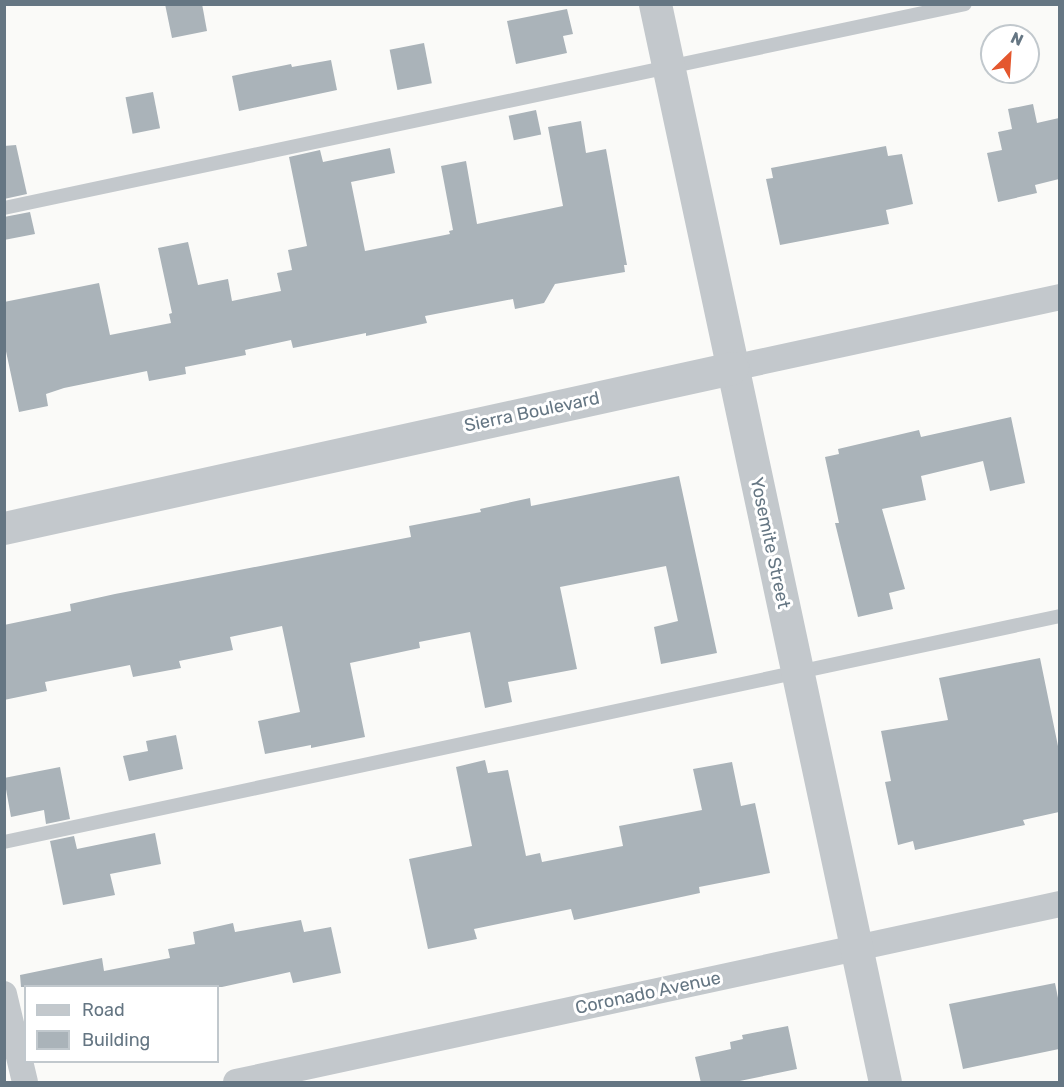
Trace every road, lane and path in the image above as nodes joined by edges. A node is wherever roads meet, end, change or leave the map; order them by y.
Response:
1 (655, 4) edge
2 (965, 4) edge
3 (669, 68) junction
4 (4, 208) edge
5 (1059, 297) edge
6 (732, 368) junction
7 (4, 528) edge
8 (1059, 616) edge
9 (798, 673) junction
10 (4, 842) edge
11 (1059, 904) edge
12 (856, 948) junction
13 (4, 994) edge
14 (25, 1083) edge
15 (236, 1083) edge
16 (885, 1083) edge

1 - 3 street, Yosemite Street
2 - 3 lane
3 - 4 lane
3 - 6 street, Yosemite Street
5 - 6 street, Sierra Boulevard
6 - 7 street, Sierra Boulevard
6 - 9 street, Yosemite Street
8 - 9 lane
9 - 10 lane
9 - 12 street, Yosemite Street
11 - 12 street, Coronado Avenue
12 - 15 street, Coronado Avenue
12 - 16 street, Yosemite Street
13 - 14 street

